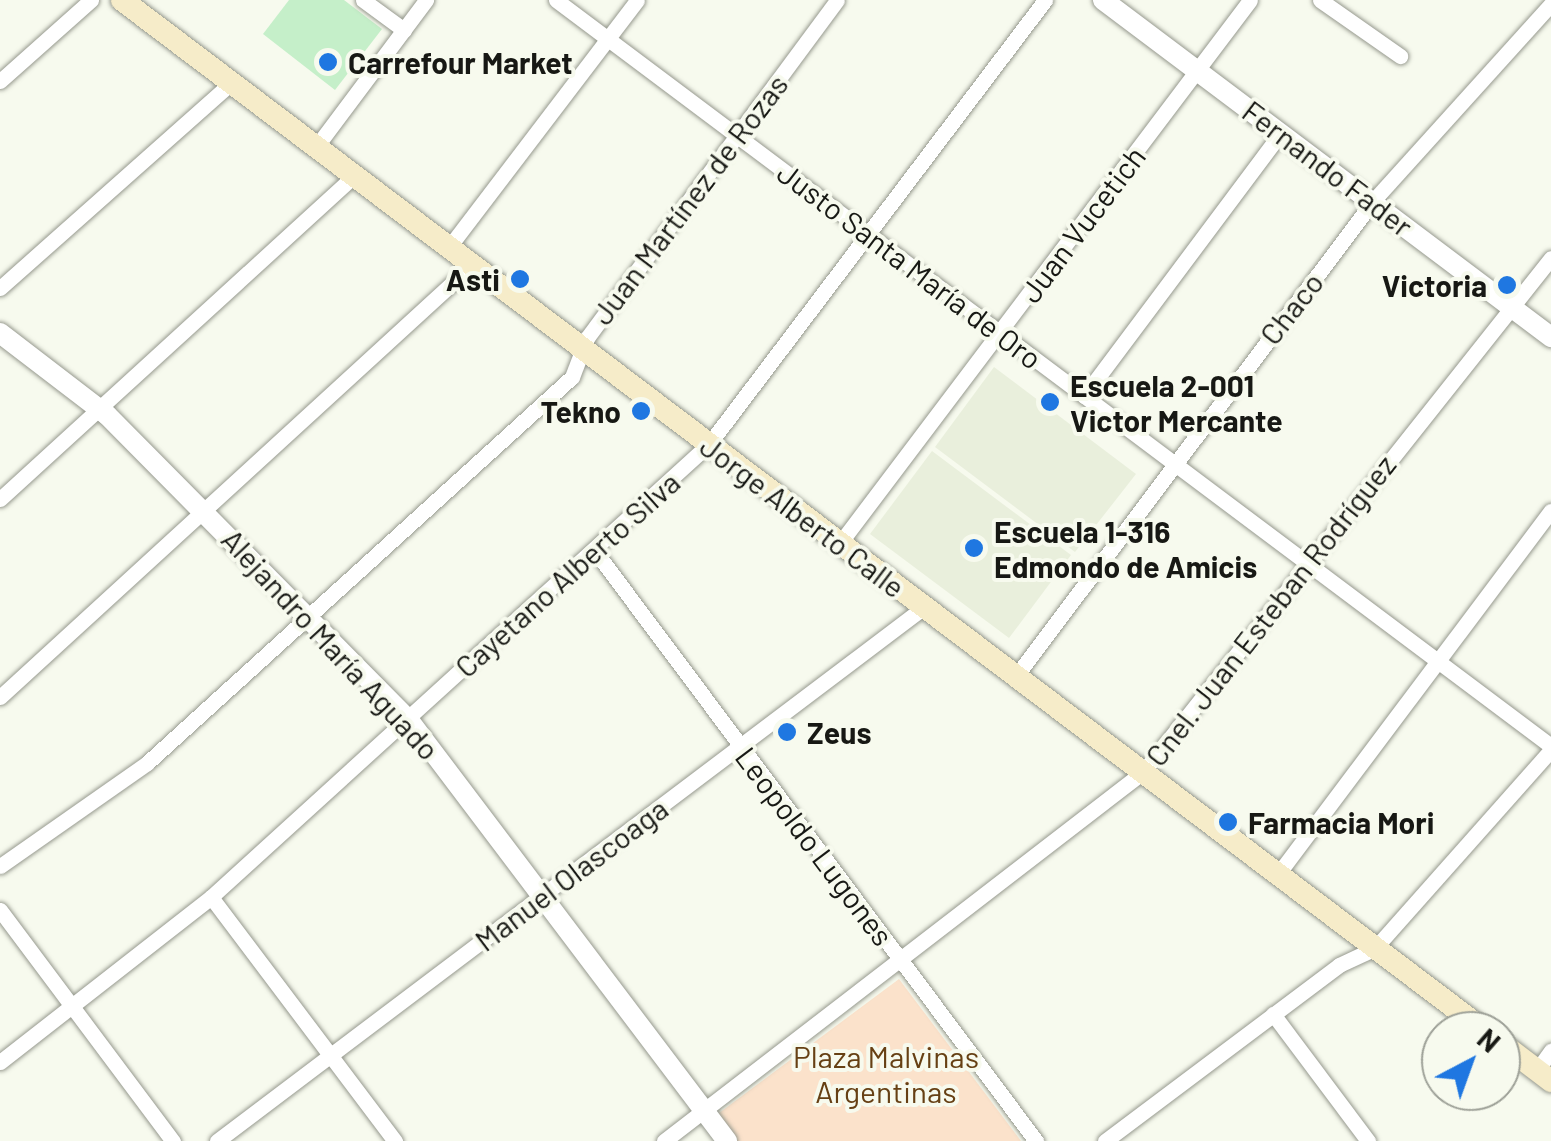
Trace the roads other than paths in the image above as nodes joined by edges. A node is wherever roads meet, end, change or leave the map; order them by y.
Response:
1 (90, 0) edge
2 (122, 0) edge
3 (364, 0) edge
4 (426, 0) edge
5 (556, 0) edge
6 (636, 0) edge
7 (838, 0) edge
8 (1045, 0) edge
9 (1103, 0) edge
10 (1250, 0) edge
11 (1320, 0) edge
12 (1551, 4) edge
13 (404, 30) junction
14 (608, 38) junction
15 (1400, 56) dead end
16 (1198, 71) junction
17 (0, 81) edge
18 (231, 83) junction
19 (1280, 133) junction
20 (738, 134) junction
21 (316, 147) junction
22 (354, 176) junction
23 (1373, 201) junction
24 (868, 234) junction
25 (448, 247) junction
26 (1551, 258) edge
27 (472, 265) junction
28 (0, 288) edge
29 (1508, 306) junction
30 (0, 333) edge
31 (1000, 333) junction
32 (1551, 338) edge
33 (582, 348) junction
34 (1084, 396) junction
35 (98, 408) junction
36 (709, 444) junction
37 (1172, 462) junction
38 (0, 499) edge
39 (205, 510) junction
40 (1551, 511) edge
41 (840, 543) junction
42 (595, 551) junction
43 (1306, 562) junction
44 (924, 607) junction
45 (308, 615) junction
46 (1438, 662) junction
47 (1016, 676) junction
48 (0, 697) edge
49 (408, 719) junction
50 (740, 745) junction
51 (1551, 748) edge
52 (1143, 772) junction
53 (0, 866) edge
54 (1278, 874) junction
55 (544, 895) junction
56 (211, 897) junction
57 (0, 910) edge
58 (1376, 948) junction
59 (901, 960) junction
60 (72, 1006) junction
61 (1459, 1011) edge
62 (1273, 1014) junction
63 (1521, 1054) edge
64 (332, 1057) junction
65 (0, 1062) edge
66 (1546, 1067) edge
67 (705, 1112) junction
68 (174, 1141) edge
69 (217, 1141) edge
70 (395, 1141) edge
71 (664, 1141) edge
72 (727, 1141) edge
73 (1036, 1141) edge
74 (1105, 1141) edge
75 (1368, 1141) edge

1 - 17 street
2 - 18 main road, Jorge Alberto Calle
3 - 13 street
4 - 13 street
5 - 14 street, Justo Santa María de Oro
6 - 14 street
7 - 20 street, Juan Martínez de Rozas
8 - 24 street, Cayetano Alberto Silva
9 - 16 street, Fernando Fader
10 - 16 street, Juan Vucetich
11 - 15 street
12 - 23 street, Chaco
13 - 21 street
14 - 20 street, Justo Santa María de Oro
14 - 25 street
16 - 19 street, Fernando Fader
16 - 31 street, Juan Vucetich
18 - 21 main road, Jorge Alberto Calle
18 - 28 street
19 - 23 street, Fernando Fader
19 - 34 street
20 - 24 street, Justo Santa María de Oro
20 - 33 street, Juan Martínez de Rozas
21 - 22 main road, Jorge Alberto Calle
22 - 25 main road, Jorge Alberto Calle
22 - 35 street
23 - 29 street, Fernando Fader
23 - 37 street, Chaco
24 - 31 street, Justo Santa María de Oro
24 - 36 street, Cayetano Alberto Silva
25 - 27 main road, Jorge Alberto Calle
26 - 29 street, Cnel. Juan Esteban Rodríguez
27 - 33 main road, Jorge Alberto Calle
27 - 39 street
29 - 32 street, Fernando Fader
29 - 43 street, Cnel. Juan Esteban Rodríguez
30 - 35 street, Alejandro María Aguado
31 - 34 street, Justo Santa María de Oro
31 - 41 street, Juan Vucetich
33 - 36 main road, Jorge Alberto Calle
33 - 45 street, Juan Martínez de Rozas
34 - 37 street, Justo Santa María de Oro
35 - 38 street
35 - 39 street, Alejandro María Aguado
36 - 41 main road, Jorge Alberto Calle
36 - 42 street, Cayetano Alberto Silva
37 - 43 street, Justo Santa María de Oro
37 - 47 street, Chaco
39 - 45 street, Alejandro María Aguado
39 - 48 street
40 - 46 street
41 - 44 main road, Jorge Alberto Calle
42 - 49 street, Cayetano Alberto Silva
42 - 50 street, Leopoldo Lugones
43 - 46 street, Justo Santa María de Oro
43 - 52 street, Cnel. Juan Esteban Rodríguez
44 - 47 main road, Jorge Alberto Calle
44 - 50 street, Manuel Olascoaga
45 - 49 street, Alejandro María Aguado
45 - 53 street, Juan Martínez de Rozas
46 - 51 street, Justo Santa María de Oro
46 - 54 street
47 - 52 main road, Jorge Alberto Calle
49 - 55 street, Alejandro María Aguado
49 - 56 street, Cayetano Alberto Silva
50 - 55 street, Manuel Olascoaga
50 - 59 street, Leopoldo Lugones
51 - 58 street
52 - 54 main road, Jorge Alberto Calle
52 - 59 street, Cnel. Juan Esteban Rodríguez
54 - 58 main road, Jorge Alberto Calle
55 - 64 street, Manuel Olascoaga
55 - 67 street, Alejandro María Aguado
56 - 60 street, Cayetano Alberto Silva
56 - 64 street
57 - 60 street
58 - 61 main road, Jorge Alberto Calle
58 - 62 street
59 - 67 street, Cnel. Juan Esteban Rodríguez
59 - 73 street, Leopoldo Lugones
60 - 65 street, Cayetano Alberto Silva
60 - 68 street
62 - 74 street
62 - 75 street
63 - 66 main road
64 - 69 street, Manuel Olascoaga
64 - 70 street
67 - 71 street, Cnel. Juan Esteban Rodríguez
67 - 72 street, Alejandro María Aguado

